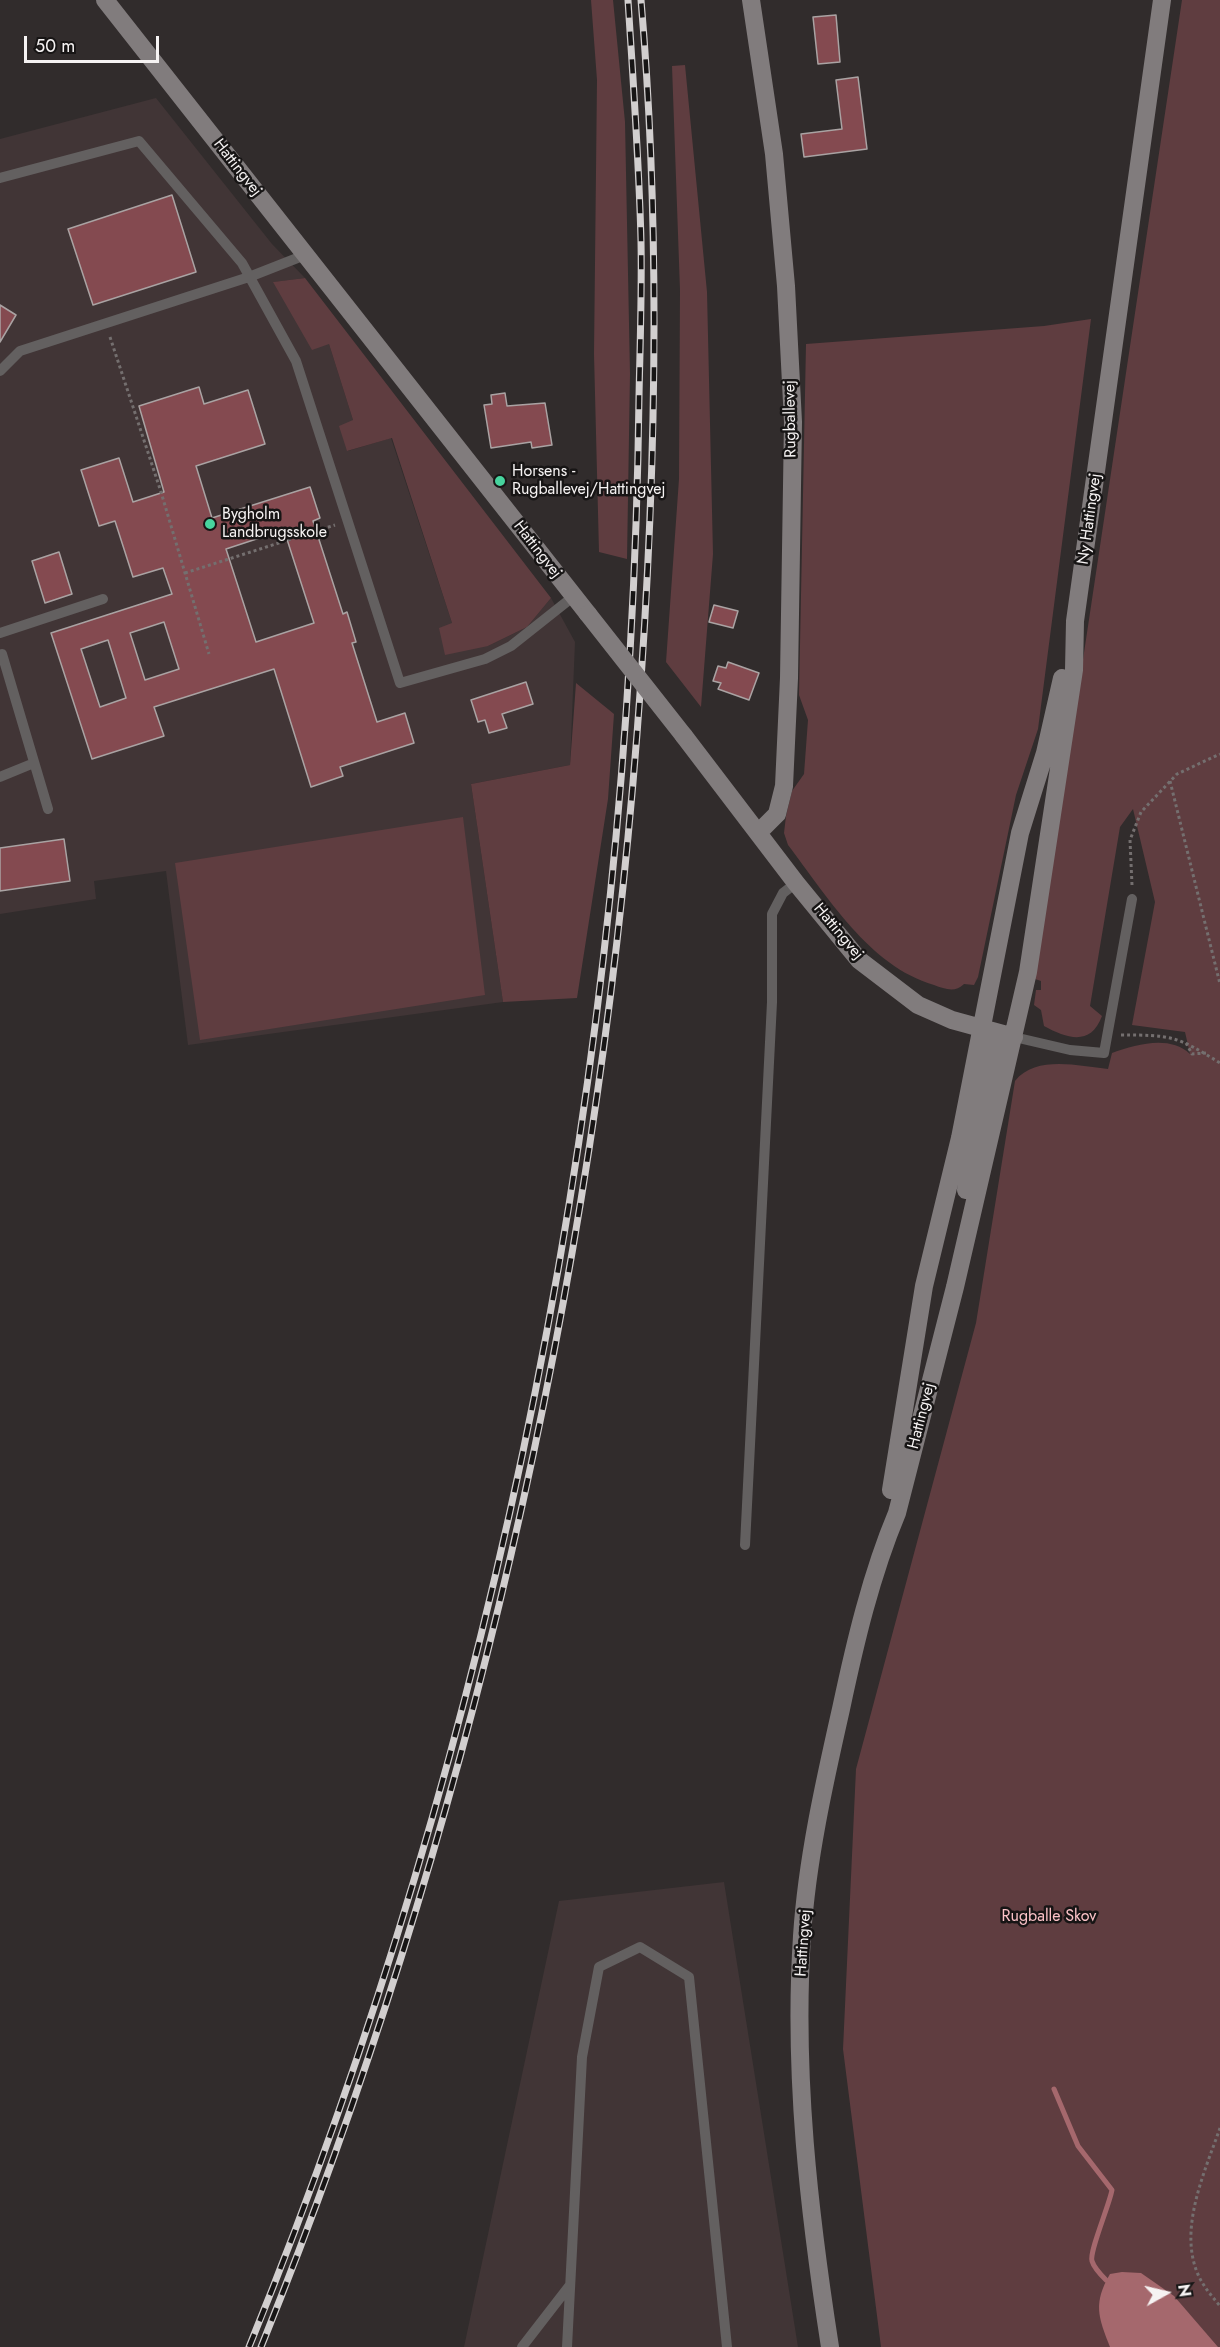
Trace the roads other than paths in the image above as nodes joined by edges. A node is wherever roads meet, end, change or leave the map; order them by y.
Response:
1 (105, 0) edge
2 (751, 0) edge
3 (1162, 0) edge
4 (0, 178) edge
5 (305, 255) junction
6 (249, 277) junction
7 (0, 371) edge
8 (574, 596) junction
9 (103, 599) dead end
10 (1075, 621) junction
11 (0, 633) edge
12 (2, 654) dead end
13 (34, 763) junction
14 (0, 777) edge
15 (48, 809) dead end
16 (759, 832) junction
17 (796, 883) junction
18 (1132, 898) road end
19 (982, 1029) junction
20 (1014, 1038) junction
21 (955, 1287) junction
22 (745, 1545) dead end
23 (884, 1545) junction
24 (570, 2284) junction
25 (522, 2347) edge
26 (567, 2347) edge
27 (727, 2347) edge
28 (830, 2347) edge

1 - 5 street, Hattingvej
2 - 16 street, Rugballevej
3 - 10 street, Ny Hattingvej
4 - 6 lane
5 - 6 lane
5 - 8 street, Hattingvej
6 - 7 lane
6 - 8 lane
8 - 16 street, Hattingvej, bridge
9 - 11 lane
10 - 19 street, Hattingvej
10 - 20 street, Ny Hattingvej
12 - 13 lane
13 - 14 lane
13 - 15 lane
16 - 17 street, Hattingvej
17 - 19 street, Hattingvej
17 - 22 lane
18 - 20 lane
19 - 20 street, Hattingvej
19 - 21 street
19 - 23 street, Hattingvej
20 - 21 street, Hattingvej
21 - 23 street, Hattingvej
23 - 28 street, Hattingvej
24 - 25 lane
24 - 26 lane
24 - 27 lane

